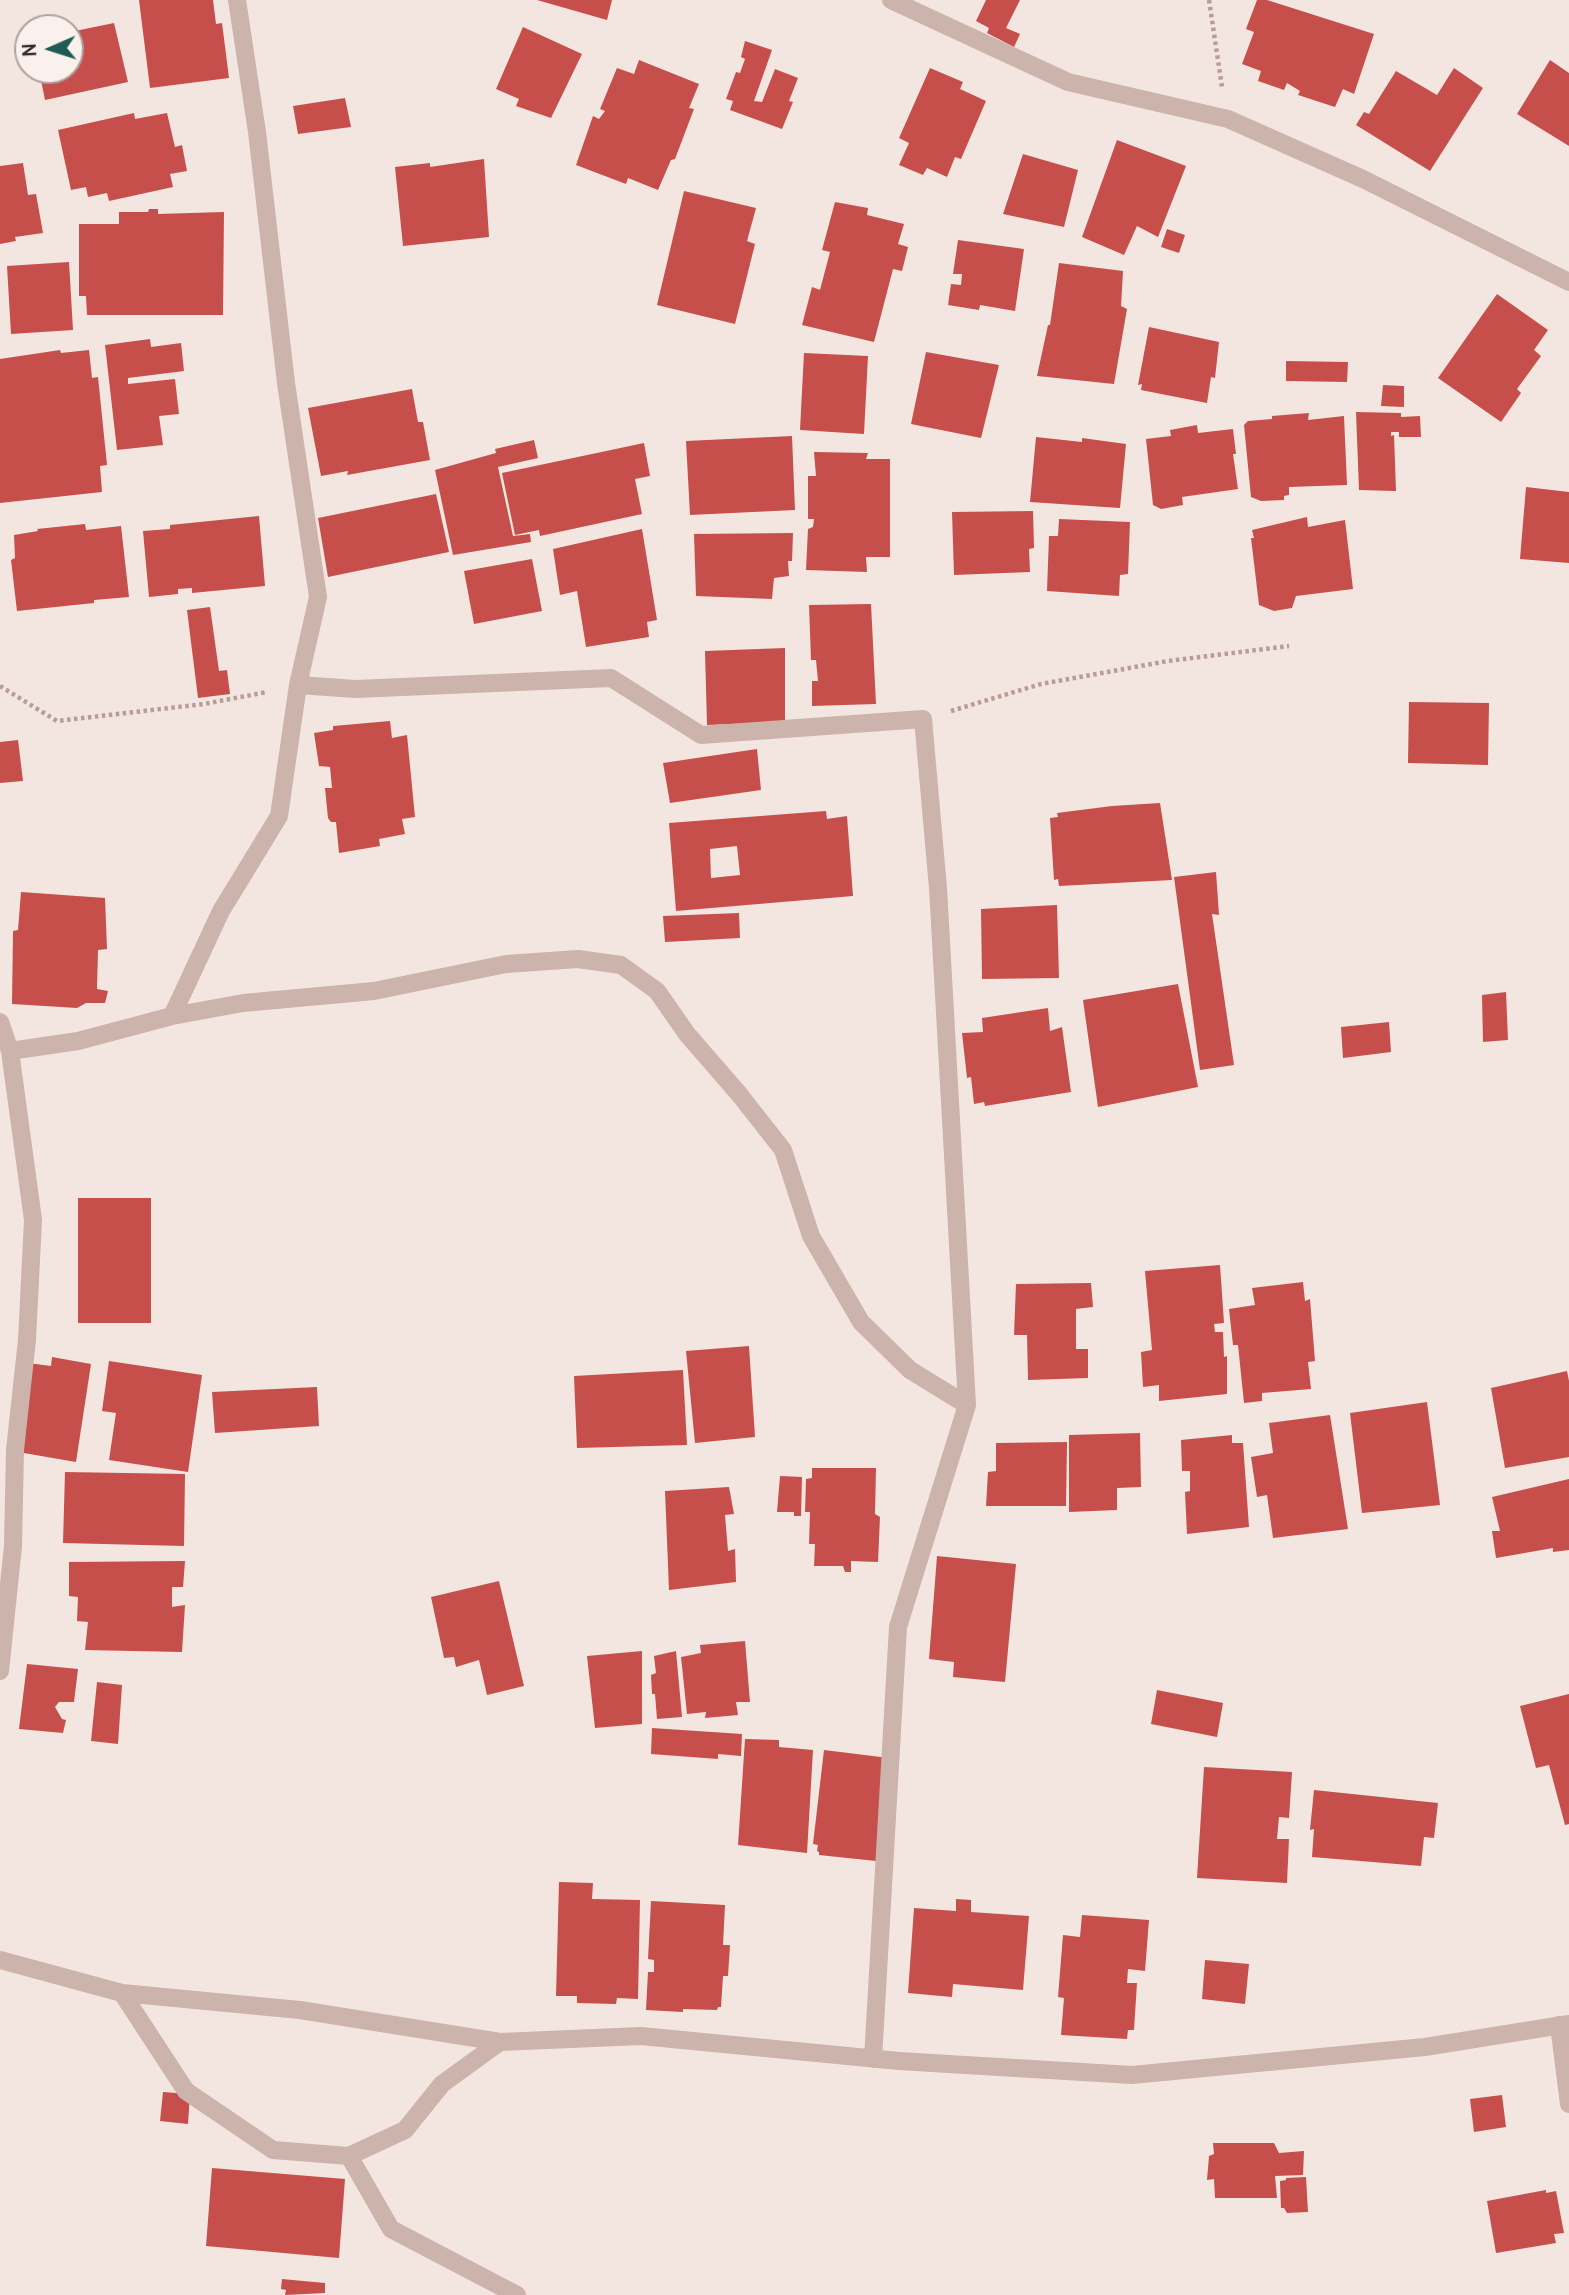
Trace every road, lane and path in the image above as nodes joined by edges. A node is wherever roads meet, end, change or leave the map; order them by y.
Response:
1 (237, 0) edge
2 (891, 0) edge
3 (1209, 0) edge
4 (1228, 119) junction
5 (1569, 282) edge
6 (1289, 646) dead end
7 (298, 685) junction
8 (0, 686) edge
9 (923, 719) junction
10 (172, 1016) junction
11 (0, 1023) edge
12 (10, 1051) junction
13 (967, 1405) junction
14 (0, 1671) edge
15 (0, 1960) edge
16 (122, 1993) junction
17 (1564, 2024) edge
18 (500, 2042) junction
19 (873, 2059) junction
20 (1569, 2104) edge
21 (349, 2156) junction
22 (517, 2295) edge

1 - 7 street
2 - 4 street
3 - 4 path
4 - 5 street
6 - 9 path
7 - 8 path
7 - 9 street
7 - 10 street
9 - 13 street
10 - 12 street
10 - 13 street
11 - 12 street
12 - 14 street
13 - 19 street
15 - 16 street
16 - 18 street
16 - 21 street
17 - 19 street
17 - 20 street
18 - 19 street
18 - 21 street
21 - 22 street

